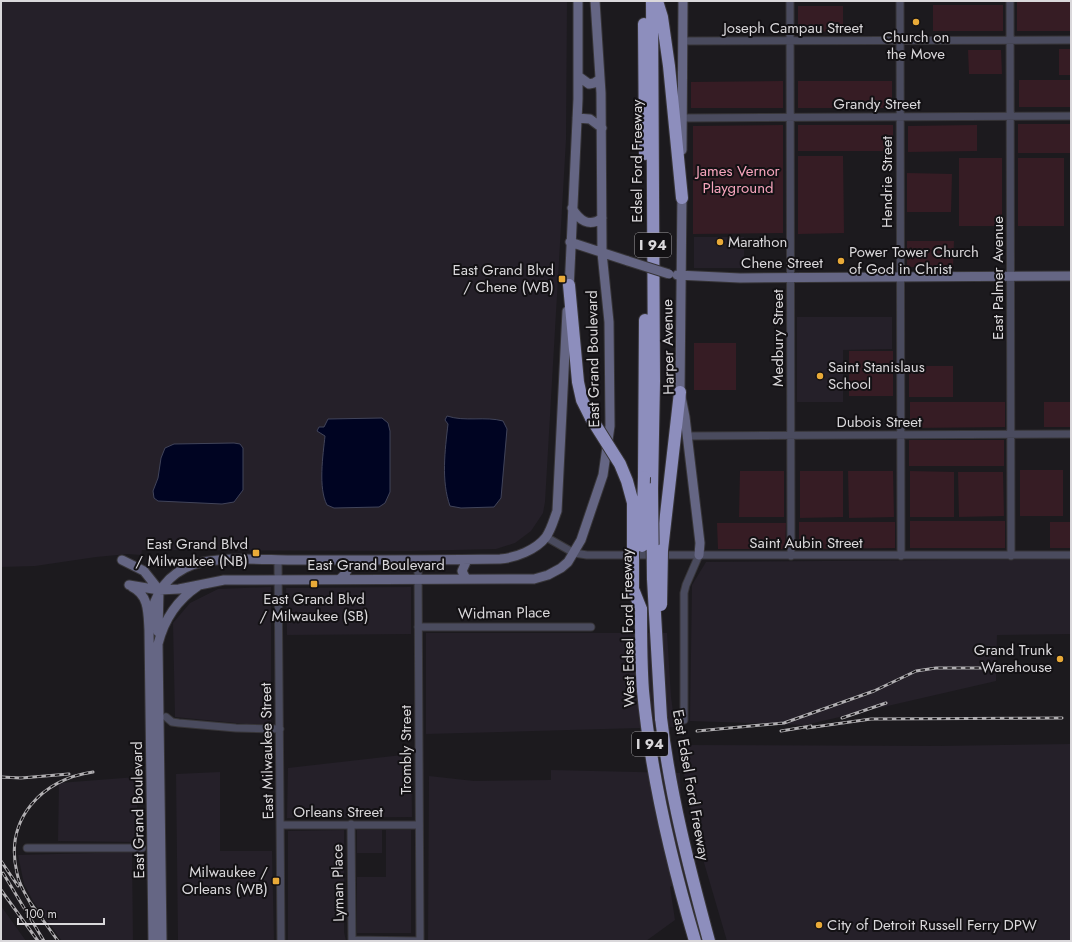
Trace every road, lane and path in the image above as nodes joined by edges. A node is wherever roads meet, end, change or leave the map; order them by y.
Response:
1 (578, 1) edge
2 (595, 1) edge
3 (644, 1) edge
4 (652, 1) edge
5 (657, 1) edge
6 (683, 1) edge
7 (790, 1) edge
8 (900, 1) edge
9 (1010, 1) edge
10 (1010, 40) junction
11 (1071, 40) edge
12 (790, 41) junction
13 (900, 41) junction
14 (683, 42) junction
15 (578, 76) junction
16 (600, 79) junction
17 (1071, 116) edge
18 (790, 117) junction
19 (900, 117) junction
20 (1010, 117) junction
21 (577, 118) junction
22 (682, 118) junction
23 (602, 128) junction
24 (682, 198) junction
25 (572, 208) junction
26 (602, 218) junction
27 (570, 242) junction
28 (602, 253) junction
29 (681, 276) junction
30 (1011, 276) junction
31 (1071, 276) edge
32 (791, 277) junction
33 (900, 277) junction
34 (569, 285) junction
35 (680, 392) junction
36 (1011, 434) junction
37 (1071, 434) edge
38 (791, 435) junction
39 (901, 435) junction
40 (688, 436) junction
41 (644, 477) joint
42 (652, 489) joint
43 (546, 538) junction
44 (574, 553) junction
45 (1071, 555) edge
46 (699, 556) junction
47 (791, 556) junction
48 (901, 556) junction
49 (1011, 556) junction
50 (122, 560) dead end
51 (278, 560) junction
52 (345, 560) junction
53 (418, 560) junction
54 (467, 560) junction
55 (418, 578) junction
56 (278, 579) junction
57 (340, 579) junction
58 (466, 579) junction
59 (201, 585) junction
60 (159, 590) junction
61 (641, 609) junction
62 (418, 627) junction
63 (591, 627) dead end
64 (149, 630) junction
65 (158, 644) junction
66 (166, 717) dead end
67 (661, 718) junction
68 (684, 720) dead end
69 (280, 729) junction
70 (157, 822) junction
71 (351, 824) junction
72 (281, 825) junction
73 (419, 825) junction
74 (27, 848) dead end
75 (142, 848) dead end
76 (696, 892) junction
77 (683, 901) junction
78 (153, 941) edge
79 (162, 941) edge
80 (281, 941) edge
81 (352, 941) edge
82 (420, 941) edge
83 (686, 941) edge
84 (695, 941) edge
85 (709, 941) edge
86 (716, 941) edge

1 - 15 main road, East Grand Boulevard
2 - 16 main road, East Grand Boulevard
3 - 41 highway, Edsel Ford Freeway / I 94
4 - 42 highway, Edsel Ford Freeway / I 94
5 - 24 highway
6 - 14 main road, Harper Avenue
7 - 12 street, Medbury Street
8 - 13 street, Hendrie Street
9 - 10 street, East Palmer Avenue
10 - 11 street, Joseph Campau Street
10 - 13 street, Joseph Campau Street
10 - 20 street, East Palmer Avenue
12 - 13 street, Joseph Campau Street
12 - 14 street, Joseph Campau Street
12 - 18 street, Medbury Street
13 - 19 street, Hendrie Street
14 - 22 main road, Harper Avenue
15 - 16 main road
15 - 21 main road, East Grand Boulevard
16 - 23 main road, East Grand Boulevard
17 - 20 street, Grandy Street
18 - 19 street, Grandy Street
18 - 22 street, Grandy Street
18 - 32 street, Medbury Street
19 - 20 street, Grandy Street
19 - 33 street, Hendrie Street
20 - 30 street, East Palmer Avenue
21 - 23 main road
21 - 25 main road, East Grand Boulevard
22 - 24 main road, Harper Avenue
23 - 26 main road, East Grand Boulevard
24 - 29 main road, Harper Avenue
25 - 26 main road
25 - 27 main road, East Grand Boulevard
26 - 28 main road, East Grand Boulevard
27 - 28 main road, Chene Street
27 - 34 main road, East Grand Boulevard
28 - 29 main road, Chene Street, bridge
28 - 44 main road, East Grand Boulevard
29 - 32 main road, Chene Street
29 - 35 main road, Harper Avenue
30 - 31 main road, Chene Street
30 - 33 main road, Chene Street
30 - 36 street, East Palmer Avenue
32 - 33 main road, Chene Street
32 - 38 street, Medbury Street
33 - 39 street, Hendrie Street
34 - 43 main road, East Grand Boulevard
34 - 61 highway, bridge
35 - 40 main road, Harper Avenue
35 - 67 highway, bridge
36 - 37 street, Dubois Street
36 - 39 street, Dubois Street
36 - 49 street, East Palmer Avenue
38 - 39 street, Dubois Street
38 - 40 street, Dubois Street
38 - 47 street, Medbury Street
39 - 48 street, Hendrie Street
40 - 46 main road, Harper Avenue
41 - 61 highway, West Edsel Ford Freeway / I 94, bridge
42 - 67 highway, East Edsel Ford Freeway / I 94, bridge
43 - 44 street, Saint Aubin Street
43 - 54 main road, East Grand Boulevard
44 - 46 street, Saint Aubin Street
44 - 58 main road, East Grand Boulevard
45 - 49 street, Saint Aubin Street
46 - 47 street, Saint Aubin Street
46 - 68 street, Harper Avenue
47 - 48 street, Saint Aubin Street
48 - 49 street, Saint Aubin Street
50 - 60 main road
51 - 52 main road, East Grand Boulevard
51 - 56 street, East Milwaukee Street
51 - 60 main road, East Grand Boulevard
52 - 53 main road, East Grand Boulevard
52 - 57 main road
53 - 54 main road, East Grand Boulevard
53 - 55 street, Trombly Street
54 - 58 main road
55 - 57 main road, East Grand Boulevard
55 - 58 main road, East Grand Boulevard
55 - 62 street, Trombly Street
56 - 57 main road, East Grand Boulevard
56 - 59 main road, East Grand Boulevard
56 - 69 street, East Milwaukee Street
59 - 60 main road, East Grand Boulevard
59 - 65 main road, East Grand Boulevard
60 - 64 main road
60 - 64 main road, East Grand Boulevard
60 - 65 main road
61 - 77 highway, West Edsel Ford Freeway / I 94
62 - 63 street, Widman Place
62 - 73 street, Trombly Street
64 - 70 main road, East Grand Boulevard
65 - 70 main road, East Grand Boulevard
66 - 69 street
67 - 76 highway, East Edsel Ford Freeway / I 94
69 - 72 street, East Milwaukee Street
70 - 78 main road, East Grand Boulevard
70 - 79 main road, East Grand Boulevard
71 - 72 street, Orleans Street
71 - 73 street, Orleans Street
71 - 81 street, Lyman Place
72 - 80 street, East Milwaukee Street
73 - 82 street, Trombly Street
74 - 75 street
76 - 85 highway, East Edsel Ford Freeway / I 94
76 - 86 highway
77 - 83 highway
77 - 84 highway, West Edsel Ford Freeway / I 94
81 - 82 street

